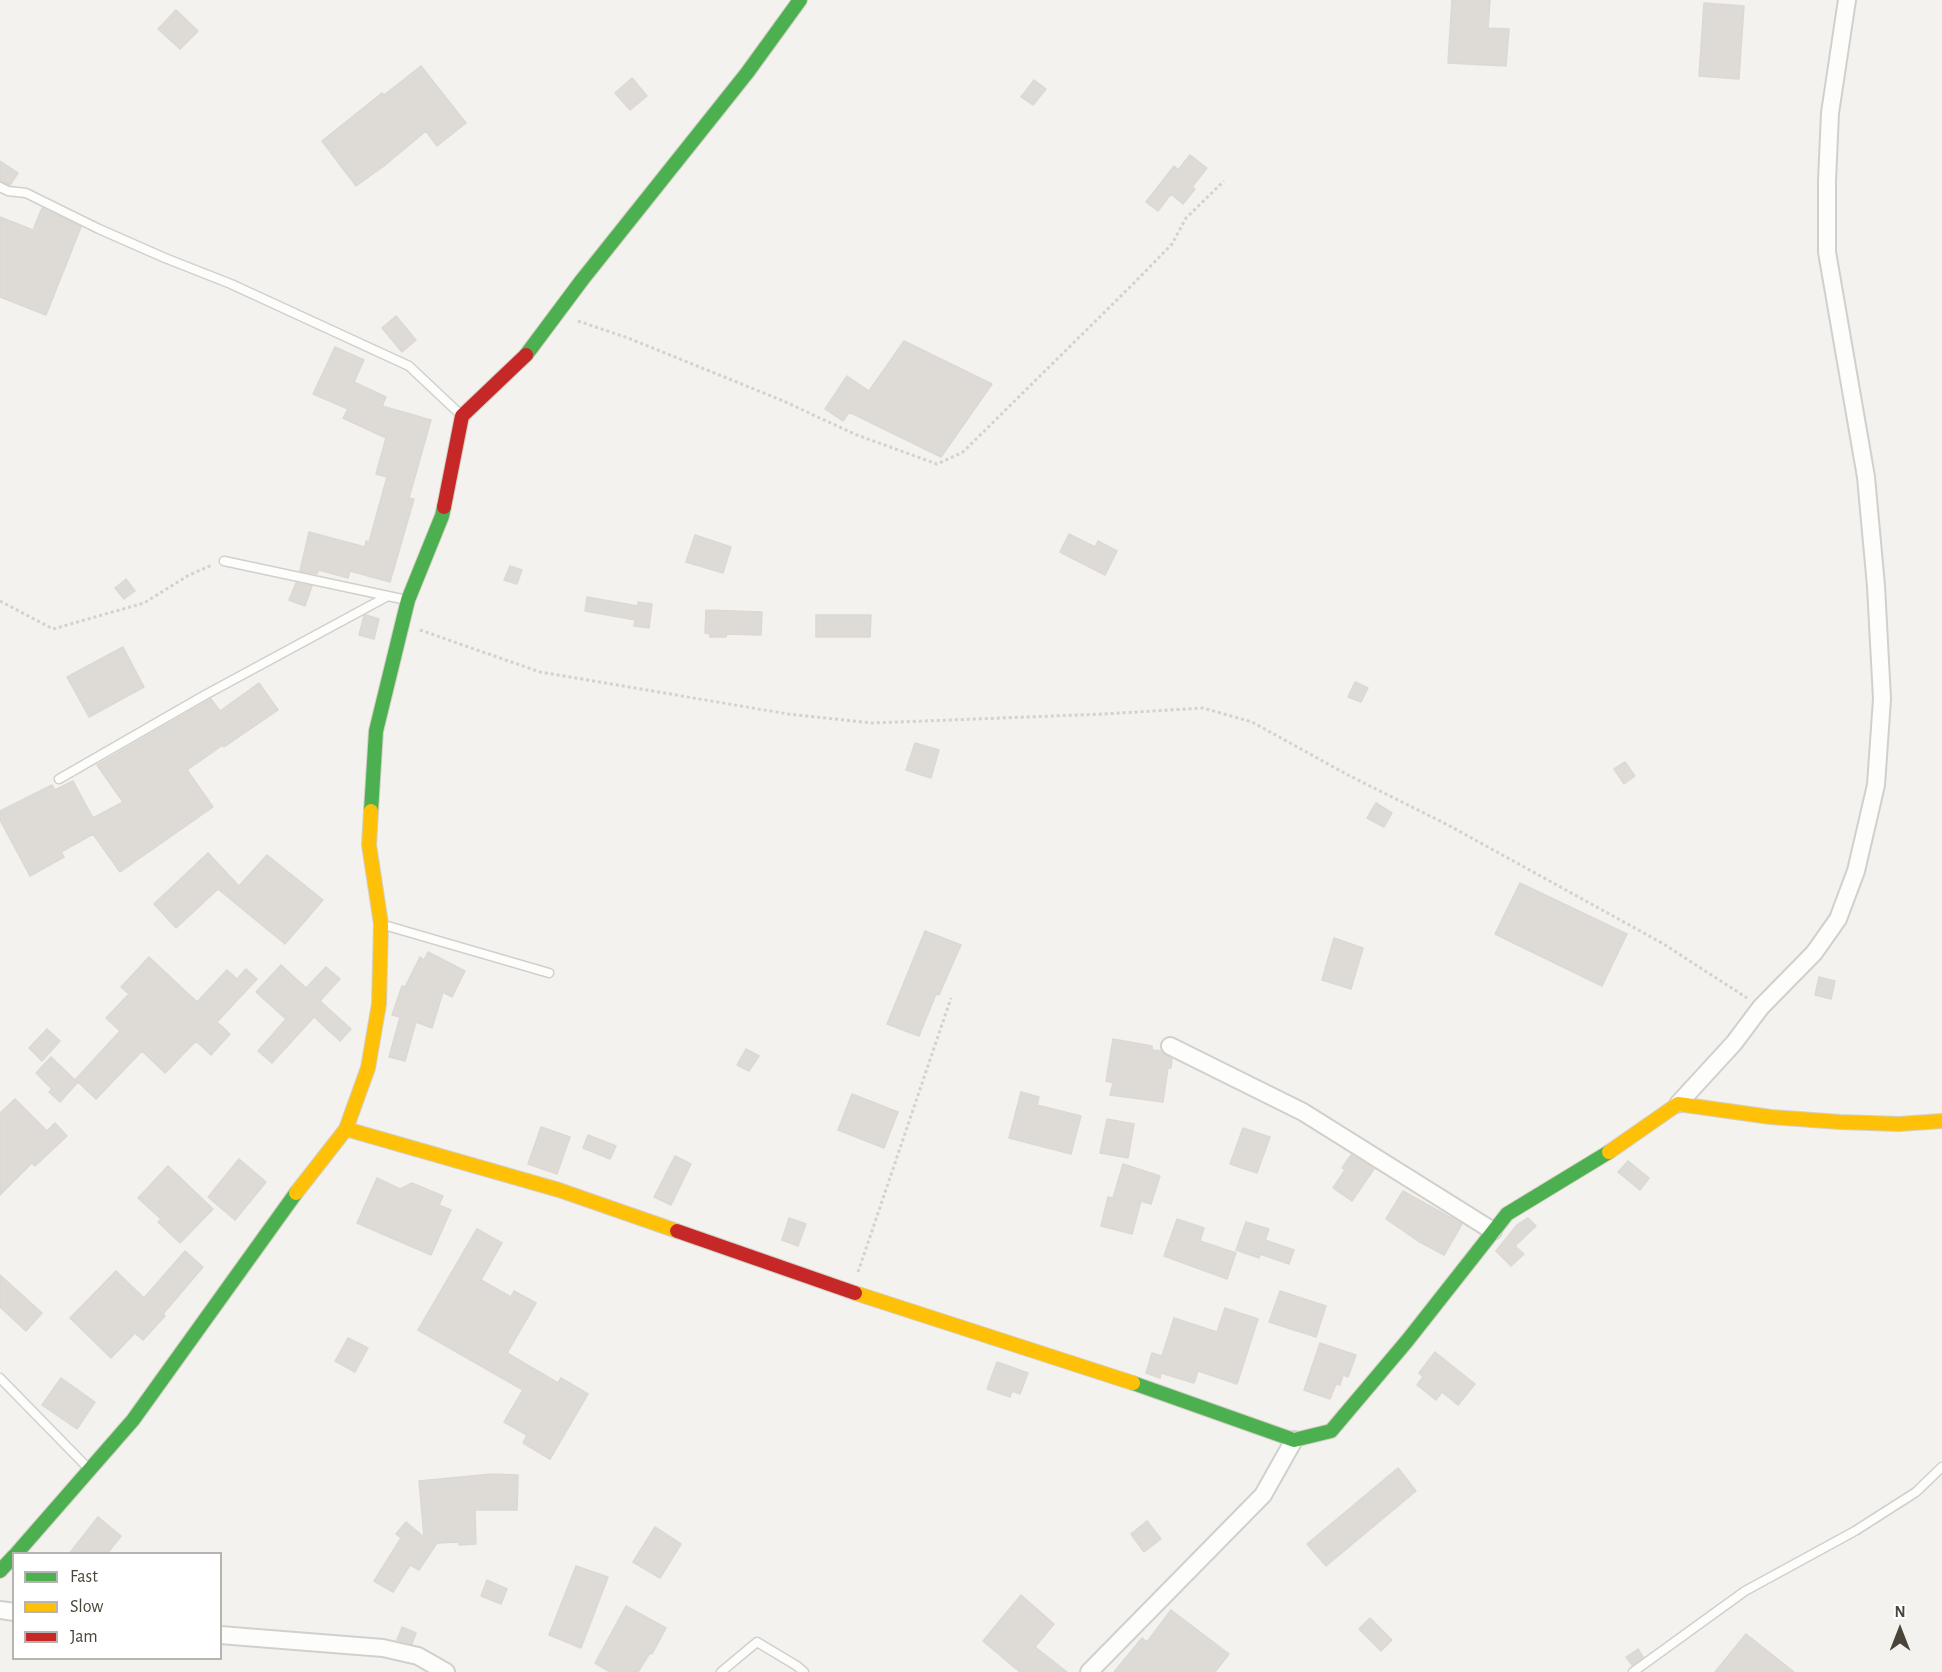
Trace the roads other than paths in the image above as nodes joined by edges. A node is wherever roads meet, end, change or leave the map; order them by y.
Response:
1 (800, 0) edge
2 (1847, 0) edge
3 (0, 187) edge
4 (462, 416) junction
5 (224, 561) road end
6 (388, 596) junction
7 (408, 600) junction
8 (58, 778) dead end
9 (381, 924) junction
10 (549, 973) dead end
11 (1170, 1046) dead end
12 (1678, 1104) junction
13 (1942, 1121) edge
14 (346, 1130) junction
15 (1493, 1231) junction
16 (0, 1378) edge
17 (1294, 1440) junction
18 (1942, 1467) edge
19 (90, 1471) junction
20 (18, 1552) edge
21 (12, 1558) edge
22 (0, 1571) edge
23 (222, 1635) edge
24 (446, 1672) edge
25 (720, 1672) edge
26 (804, 1672) edge
27 (1089, 1672) edge
28 (1633, 1672) edge

1 - 4 street
2 - 12 street
3 - 4 lane
4 - 7 street
5 - 6 lane
6 - 7 lane
6 - 8 lane
7 - 9 street
9 - 10 lane
9 - 14 street
11 - 15 street
12 - 13 street
12 - 15 street
14 - 17 street
14 - 19 street
15 - 17 street
16 - 19 lane
17 - 27 street
18 - 28 lane
19 - 20 street
21 - 22 street
23 - 24 street
25 - 26 lane

